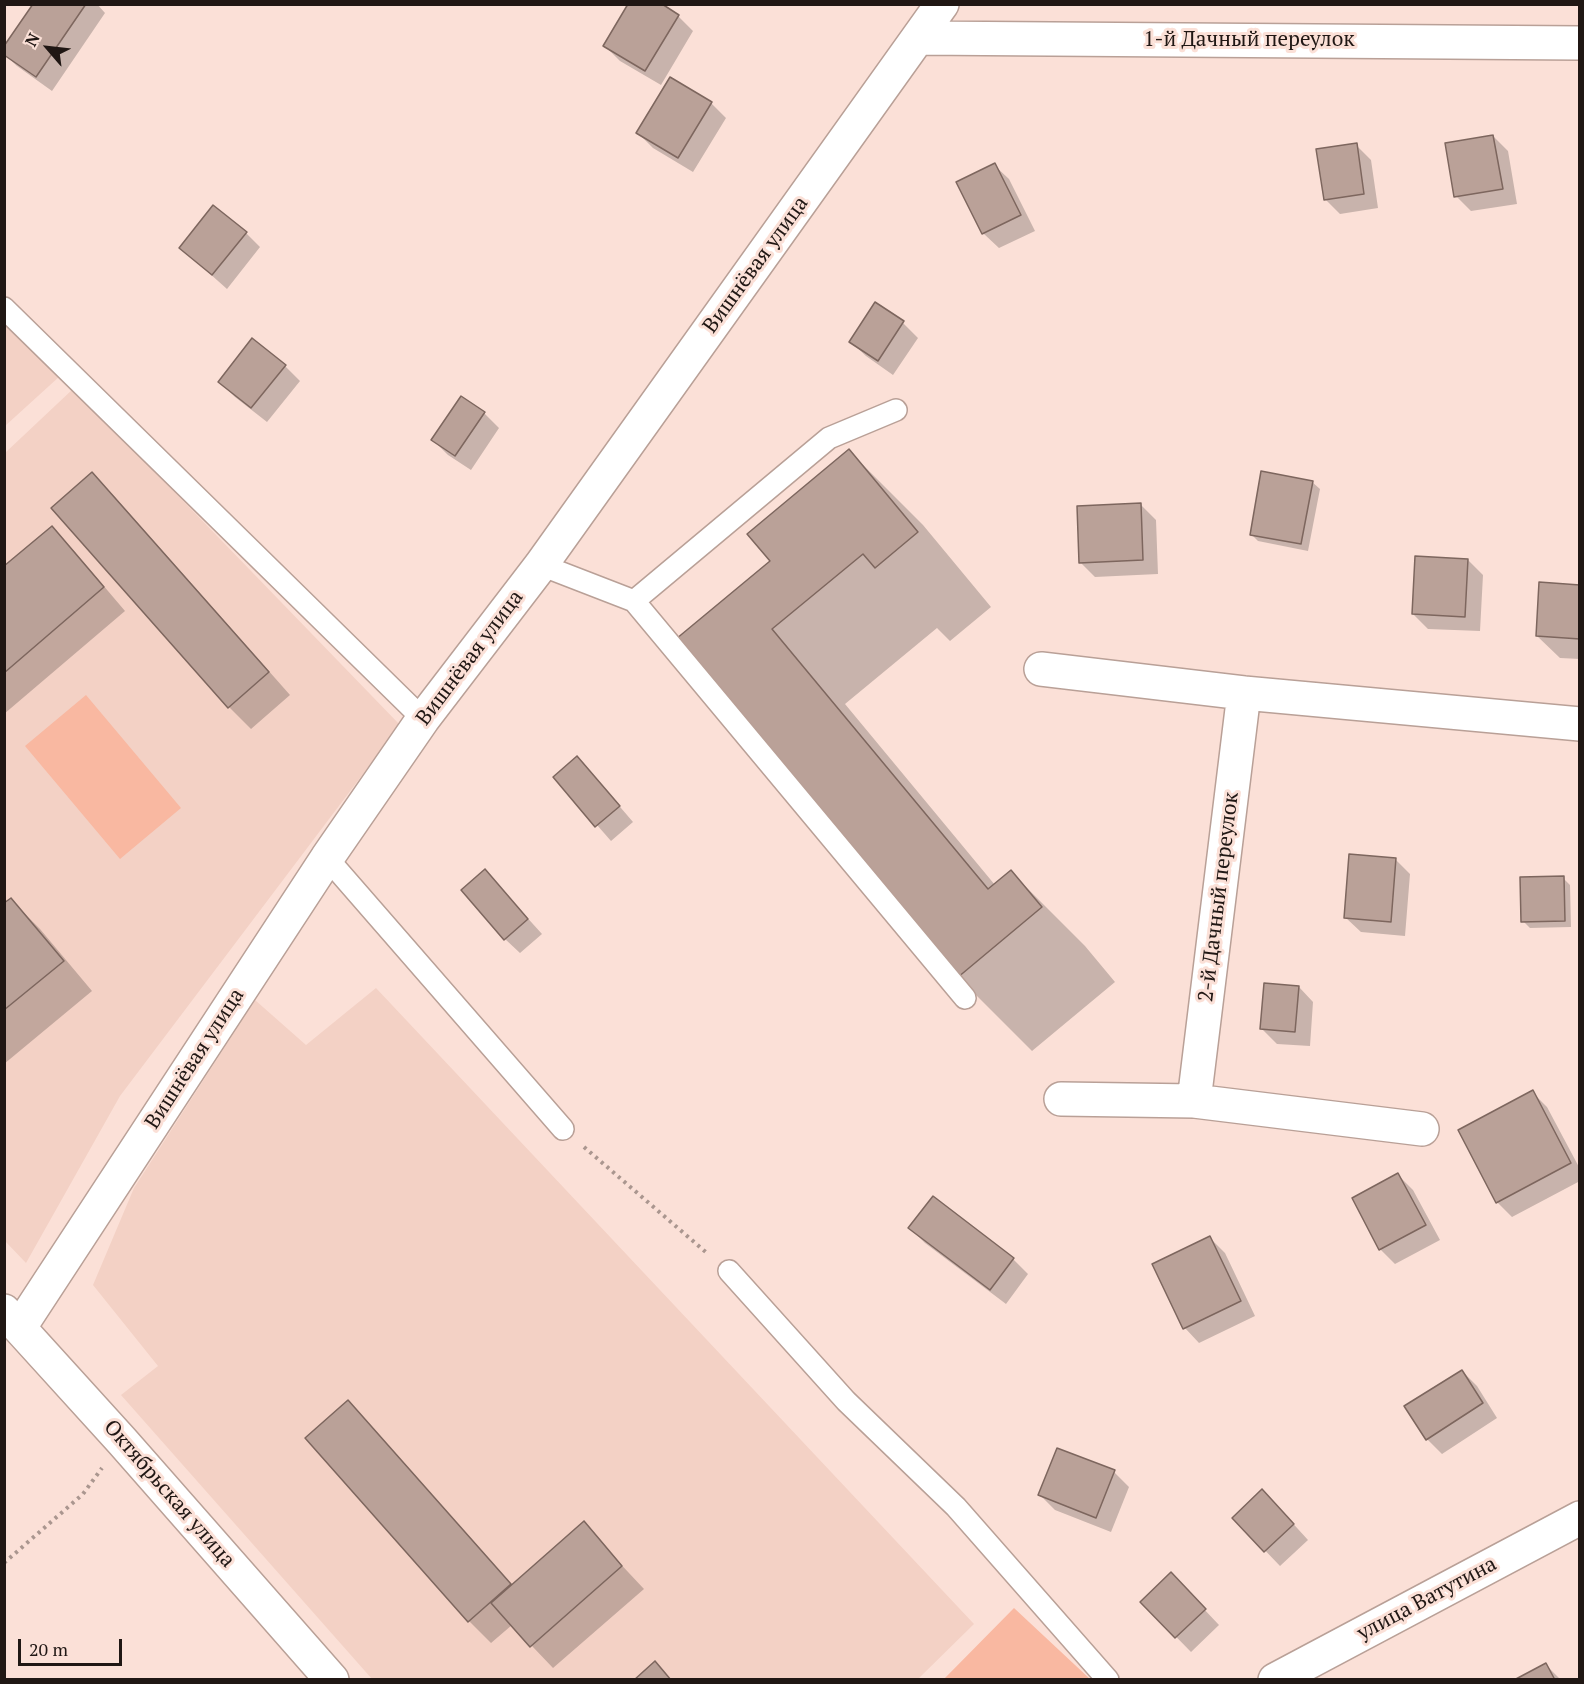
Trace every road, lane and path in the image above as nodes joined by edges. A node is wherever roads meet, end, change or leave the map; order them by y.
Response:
1 (942, 4) edge
2 (919, 38) junction
3 (1580, 43) edge
4 (4, 308) edge
5 (896, 410) dead end
6 (541, 565) junction
7 (634, 601) junction
8 (1041, 669) dead end
9 (1244, 693) junction
10 (423, 719) junction
11 (1580, 724) edge
12 (327, 858) junction
13 (965, 998) dead end
14 (1061, 1099) dead end
15 (1194, 1101) junction
16 (563, 1129) joint
17 (1422, 1129) dead end
18 (729, 1271) joint
19 (12, 1319) edge
20 (122, 1441) junction
21 (1580, 1518) edge
22 (4, 1563) edge
23 (332, 1680) edge
24 (1108, 1680) edge
25 (1275, 1680) edge

1 - 2 street, Вишнёвая улица
2 - 3 street, 1-й Дачный переулок
2 - 6 street, Вишнёвая улица
4 - 10 lane
5 - 7 lane
6 - 7 lane
6 - 10 street, Вишнёвая улица
7 - 13 lane
8 - 9 street
9 - 11 street
9 - 15 street, 2-й Дачный переулок
10 - 12 street, Вишнёвая улица
12 - 16 lane
12 - 19 street, Вишнёвая улица
14 - 15 street
15 - 17 street
16 - 18 path
18 - 24 lane
19 - 20 street, Октябрьская улица
20 - 22 path
20 - 23 street, Октябрьская улица
21 - 25 street, улица Ватутина

